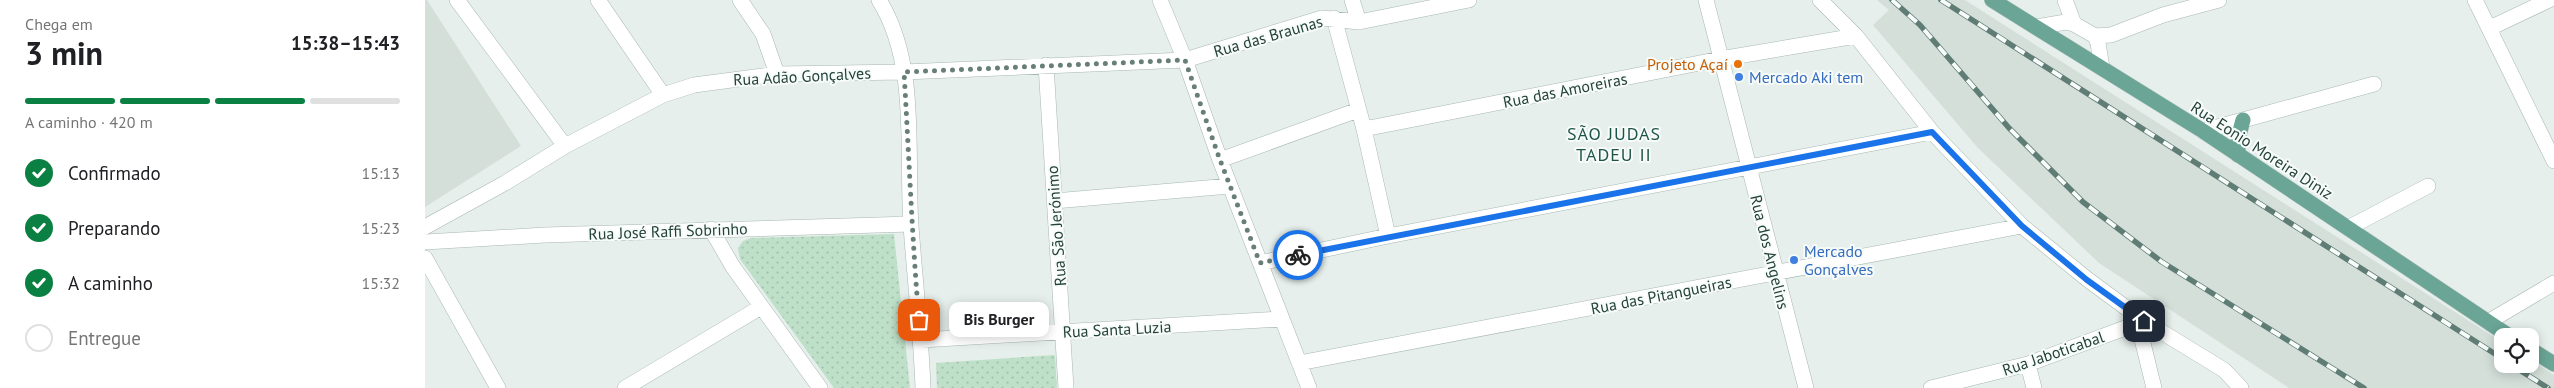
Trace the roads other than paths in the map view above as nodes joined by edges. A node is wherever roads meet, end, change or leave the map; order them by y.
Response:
1 (457, 0) edge
2 (598, 0) edge
3 (740, 0) edge
4 (879, 0) edge
5 (1160, 0) edge
6 (1352, 0) edge
7 (1469, 0) edge
8 (1706, 0) edge
9 (1820, 0) edge
10 (1992, 0) edge
11 (2219, 0) edge
12 (2475, 0) edge
13 (2549, 0) edge
14 (1453, 2) edge
15 (2066, 3) edge
16 (1334, 18) junction
17 (1359, 22) junction
18 (2068, 23) junction
19 (2036, 27) junction
20 (2490, 28) junction
21 (1856, 36) junction
22 (2097, 42) junction
23 (1720, 59) junction
24 (1185, 60) junction
25 (1046, 65) junction
26 (2102, 68) junction
27 (904, 72) junction
28 (777, 74) junction
29 (2374, 84) dead end
30 (663, 95) junction
31 (1357, 110) junction
32 (2243, 120) junction
33 (1364, 129) junction
34 (2203, 131) junction
35 (1932, 132) junction
36 (565, 146) junction
37 (2238, 155) junction
38 (1220, 160) junction
39 (2554, 161) edge
40 (1749, 168) junction
41 (1230, 186) junction
42 (2428, 186) dead end
43 (1054, 201) junction
44 (911, 224) junction
45 (2022, 226) junction
46 (425, 227) edge
47 (2348, 228) junction
48 (711, 229) junction
49 (1388, 236) junction
50 (425, 242) edge
51 (425, 258) edge
52 (1260, 263) junction
53 (1775, 274) junction
54 (2554, 282) edge
55 (761, 307) junction
56 (1282, 319) junction
57 (2141, 322) junction
58 (2488, 322) junction
59 (2497, 328) edge
60 (1063, 332) junction
61 (921, 340) junction
62 (2539, 355) edge
63 (1299, 364) junction
64 (2028, 364) junction
65 (2554, 364) edge
66 (498, 388) edge
67 (625, 388) edge
68 (820, 388) edge
69 (923, 388) edge
70 (1066, 388) edge
71 (1309, 388) edge
72 (1806, 388) edge
73 (1931, 388) edge
74 (2034, 388) edge
75 (2154, 388) edge
76 (2241, 388) edge

1 - 36 street
2 - 30 street
3 - 28 street
4 - 27 street
5 - 24 street
6 - 17 street
7 - 14 street, Rua das Braunas
8 - 23 street, Rua dos Angelins
9 - 21 street
10 - 19 main road, Rua Eonio Moreira Diniz
11 - 22 street
12 - 20 street
13 - 20 street
14 - 17 street, Rua das Braunas
15 - 18 street
16 - 17 street, Rua das Braunas
16 - 24 street, Rua das Braunas
16 - 31 street
18 - 19 street
18 - 22 street
19 - 26 main road, Rua Eonio Moreira Diniz
20 - 39 street
21 - 23 street, Rua das Amoreiras
21 - 35 street
22 - 26 street
23 - 33 street, Rua das Amoreiras
23 - 40 street, Rua dos Angelins
24 - 25 street, Rua Adão Gonçalves
24 - 38 street
25 - 27 street, Rua Adão Gonçalves
25 - 43 street, Rua São Jerónimo
26 - 34 main road, Rua Eonio Moreira Diniz
27 - 28 street, Rua Adão Gonçalves
27 - 44 street
28 - 30 street, Rua Adão Gonçalves
29 - 32 street
30 - 36 street, Rua Adão Gonçalves
31 - 33 street
31 - 38 street
32 - 34 street
32 - 37 main road
33 - 49 street
34 - 37 main road, Rua Eonio Moreira Diniz
35 - 40 street
35 - 45 street
36 - 46 street, Rua Adão Gonçalves
37 - 47 main road, Rua Eonio Moreira Diniz
38 - 41 street
40 - 49 street
40 - 53 street, Rua dos Angelins
41 - 43 street
41 - 52 street
42 - 47 street
43 - 60 street, Rua São Jerónimo
44 - 48 street, Rua José Raffi Sobrinho
44 - 61 street
45 - 53 street, Rua das Pitangueiras
45 - 57 street
47 - 58 main road, Rua Eonio Moreira Diniz
48 - 50 street, Rua José Raffi Sobrinho
48 - 55 street
49 - 52 street
51 - 66 street
52 - 56 street
53 - 63 street, Rua das Pitangueiras
53 - 72 street, Rua dos Angelins
54 - 58 street
55 - 67 street
55 - 68 street
56 - 60 street, Rua Santa Luzia
56 - 63 street
57 - 64 street, Rua Jaboticabal
57 - 75 street
57 - 76 street
58 - 59 main road, Rua Eonio Moreira Diniz
60 - 61 street, Rua Santa Luzia
60 - 70 street, Rua São Jerónimo
61 - 69 street
62 - 65 main road
63 - 71 street
64 - 73 street, Rua Jaboticabal
64 - 74 street

